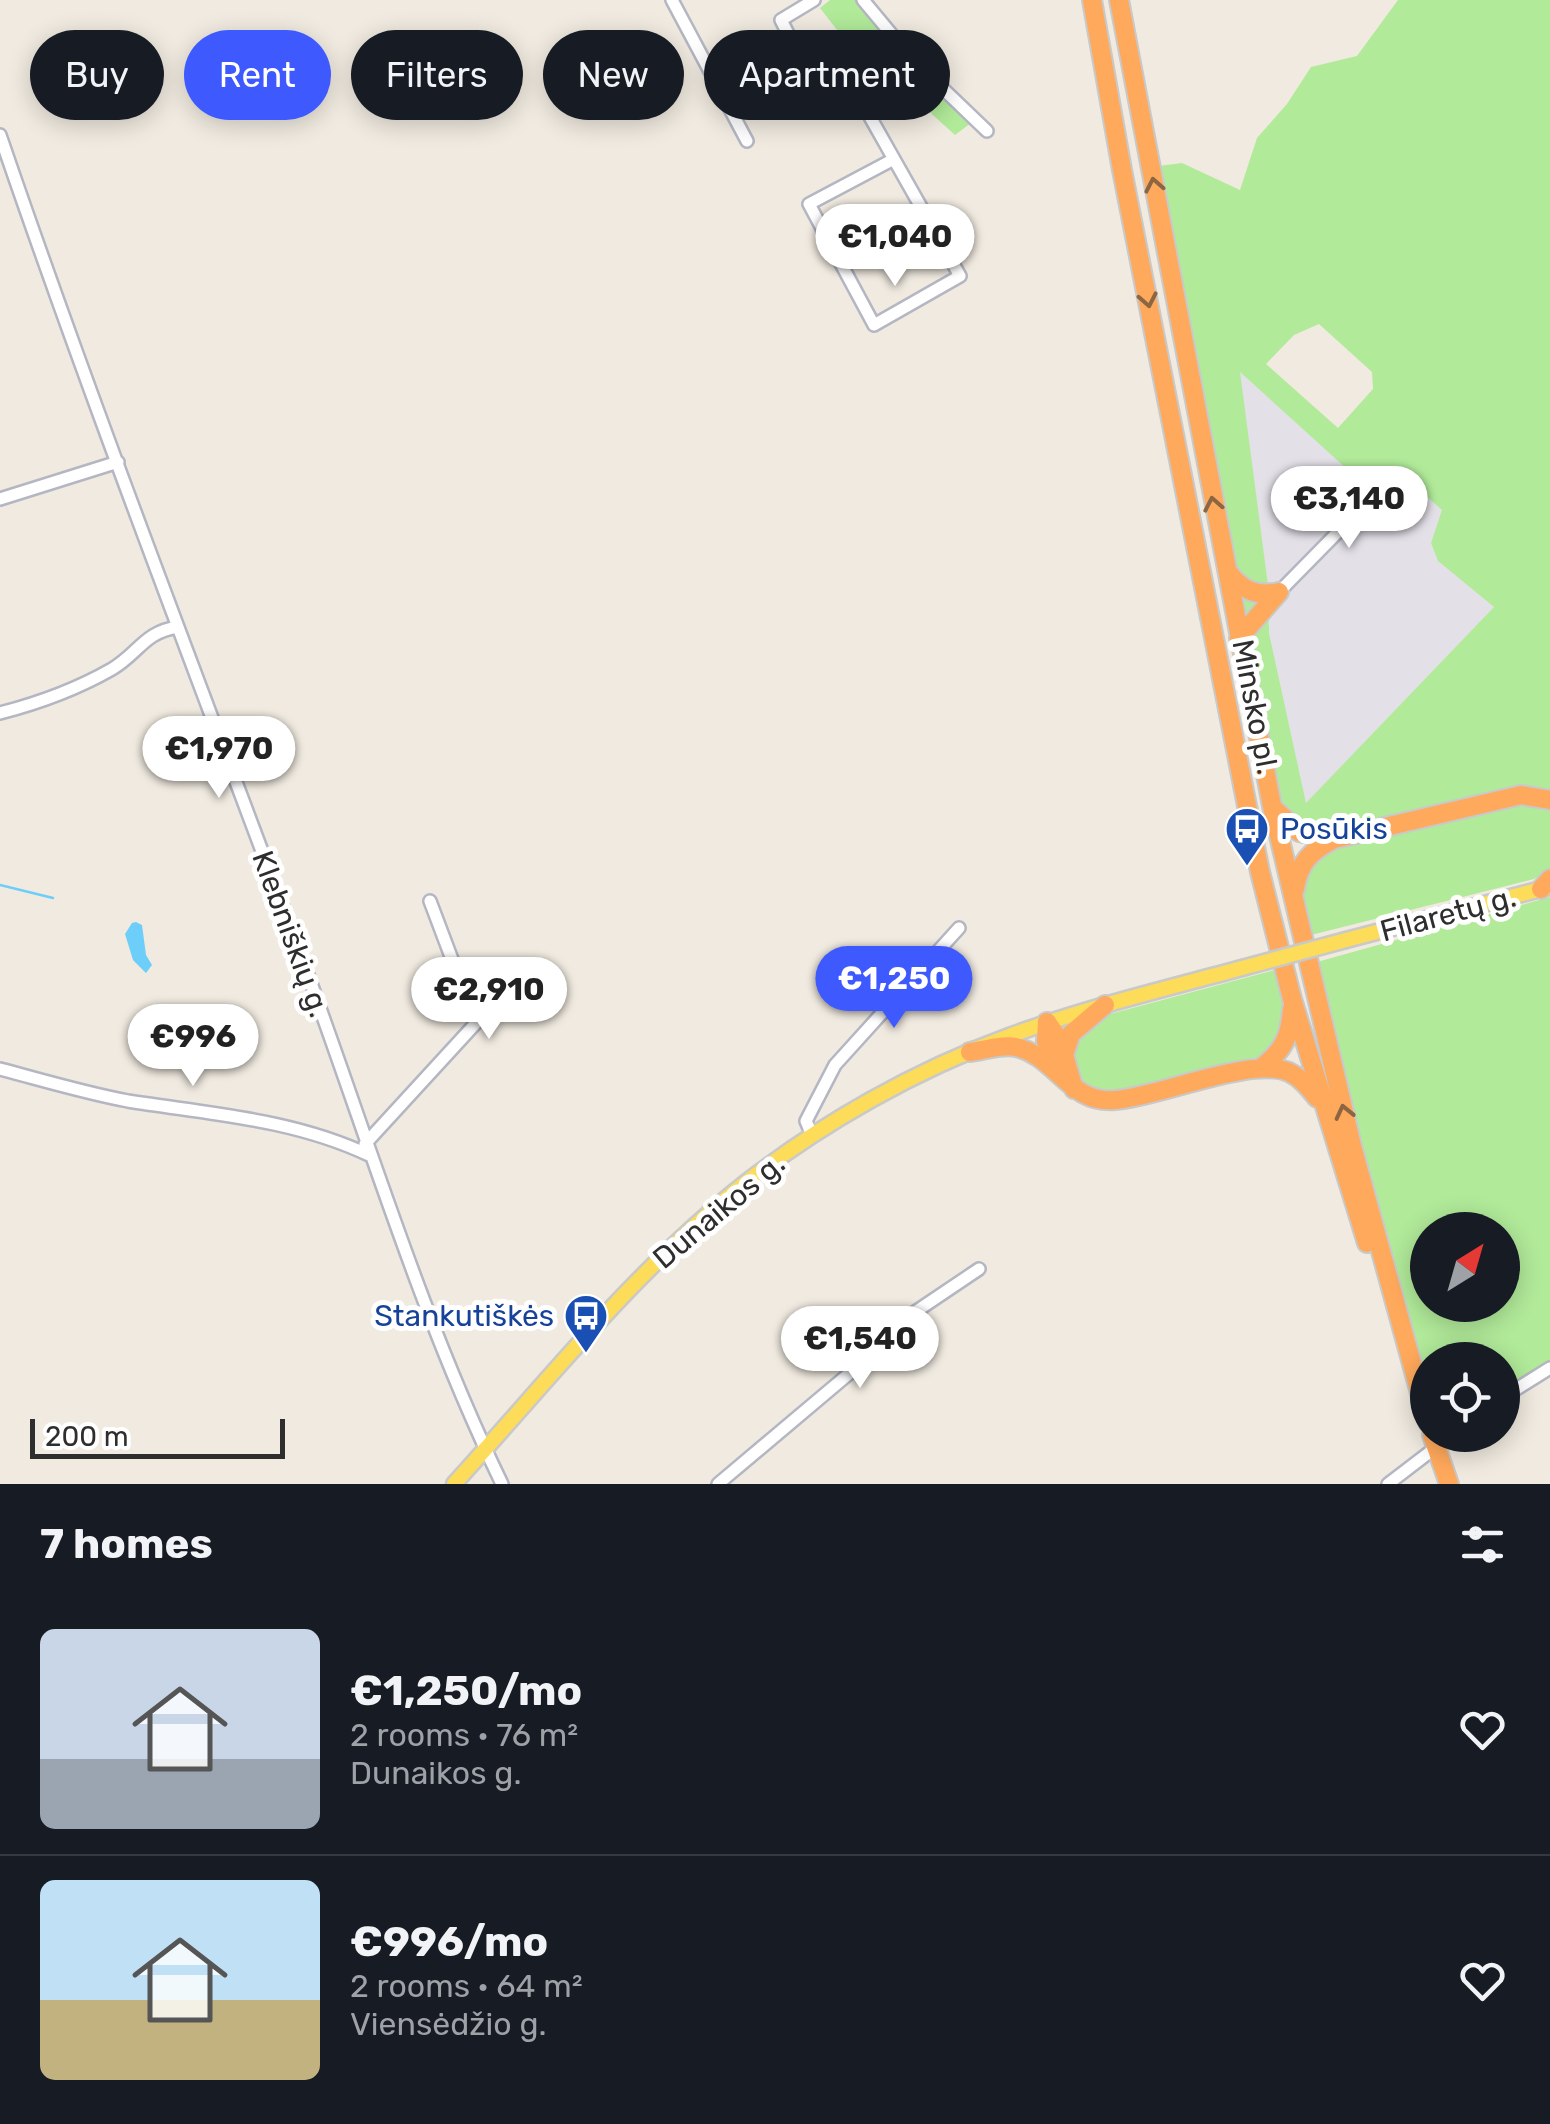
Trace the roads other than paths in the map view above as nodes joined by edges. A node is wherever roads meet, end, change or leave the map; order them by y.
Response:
1 (672, 0) edge
2 (814, 0) edge
3 (863, 0) edge
4 (1092, 0) edge
5 (1119, 0) edge
6 (786, 30) edge
7 (873, 120) edge
8 (987, 131) dead end
9 (0, 135) edge
10 (748, 141) dead end
11 (894, 160) junction
12 (118, 462) junction
13 (1390, 479) dead end
14 (0, 499) edge
15 (1225, 569) junction
16 (1279, 592) junction
17 (178, 627) junction
18 (1238, 638) junction
19 (0, 713) edge
20 (1550, 800) edge
21 (1272, 806) junction
22 (1334, 839) junction
23 (1547, 885) edge
24 (1294, 899) junction
25 (430, 900) dead end
26 (960, 928) dead end
27 (1292, 999) junction
28 (1105, 1005) junction
29 (1047, 1022) junction
30 (970, 1052) junction
31 (1064, 1055) junction
32 (1262, 1068) junction
33 (0, 1069) edge
34 (1068, 1085) junction
35 (1324, 1106) junction
36 (812, 1135) junction
37 (367, 1150) junction
38 (979, 1269) dead end
39 (1410, 1361) edge
40 (1550, 1368) edge
41 (1410, 1376) edge
42 (1520, 1387) edge
43 (486, 1449) junction
44 (1422, 1452) edge
45 (1438, 1452) edge
46 (500, 1483) edge
47 (454, 1484) edge
48 (718, 1484) edge
49 (1388, 1484) edge
50 (1448, 1484) edge

1 - 10 street
2 - 6 street
3 - 8 street
4 -> 27 highway, Minsko pl.
15 -> 5 highway, Minsko pl.
7 - 11 street
9 - 12 street, Klebniškių g.
11 - 11 street
12 - 14 street
12 - 17 street, Klebniškių g.
13 - 16 street
15 - 16 highway
15 - 18 highway, Minsko pl.
16 - 18 highway
17 - 19 street
17 - 37 street, Klebniškių g.
18 - 21 highway, Minsko pl.
20 - 22 highway
21 - 22 highway
21 - 24 highway, Minsko pl.
22 - 24 highway
23 - 28 main road, Filaretų g., bridge
39 -> 24 highway, Minsko pl.
25 - 37 street
26 - 36 street
27 - 32 highway
27 - 35 highway, Minsko pl.
28 - 29 main road, Dunaikos g.
28 - 31 highway
29 - 30 main road, Dunaikos g.
29 - 31 highway
29 - 34 highway
30 - 34 highway
30 - 36 main road, Dunaikos g.
31 - 34 highway
32 - 34 highway
32 - 35 highway
33 - 37 street
35 - 41 highway, Minsko pl.
36 - 43 main road, Dunaikos g.
37 - 43 street, Klebniškių g.
38 - 48 street
40 - 42 street
43 - 46 street, Klebniškių g.
43 - 47 main road, Dunaikos g.
44 - 49 street
45 - 50 highway

